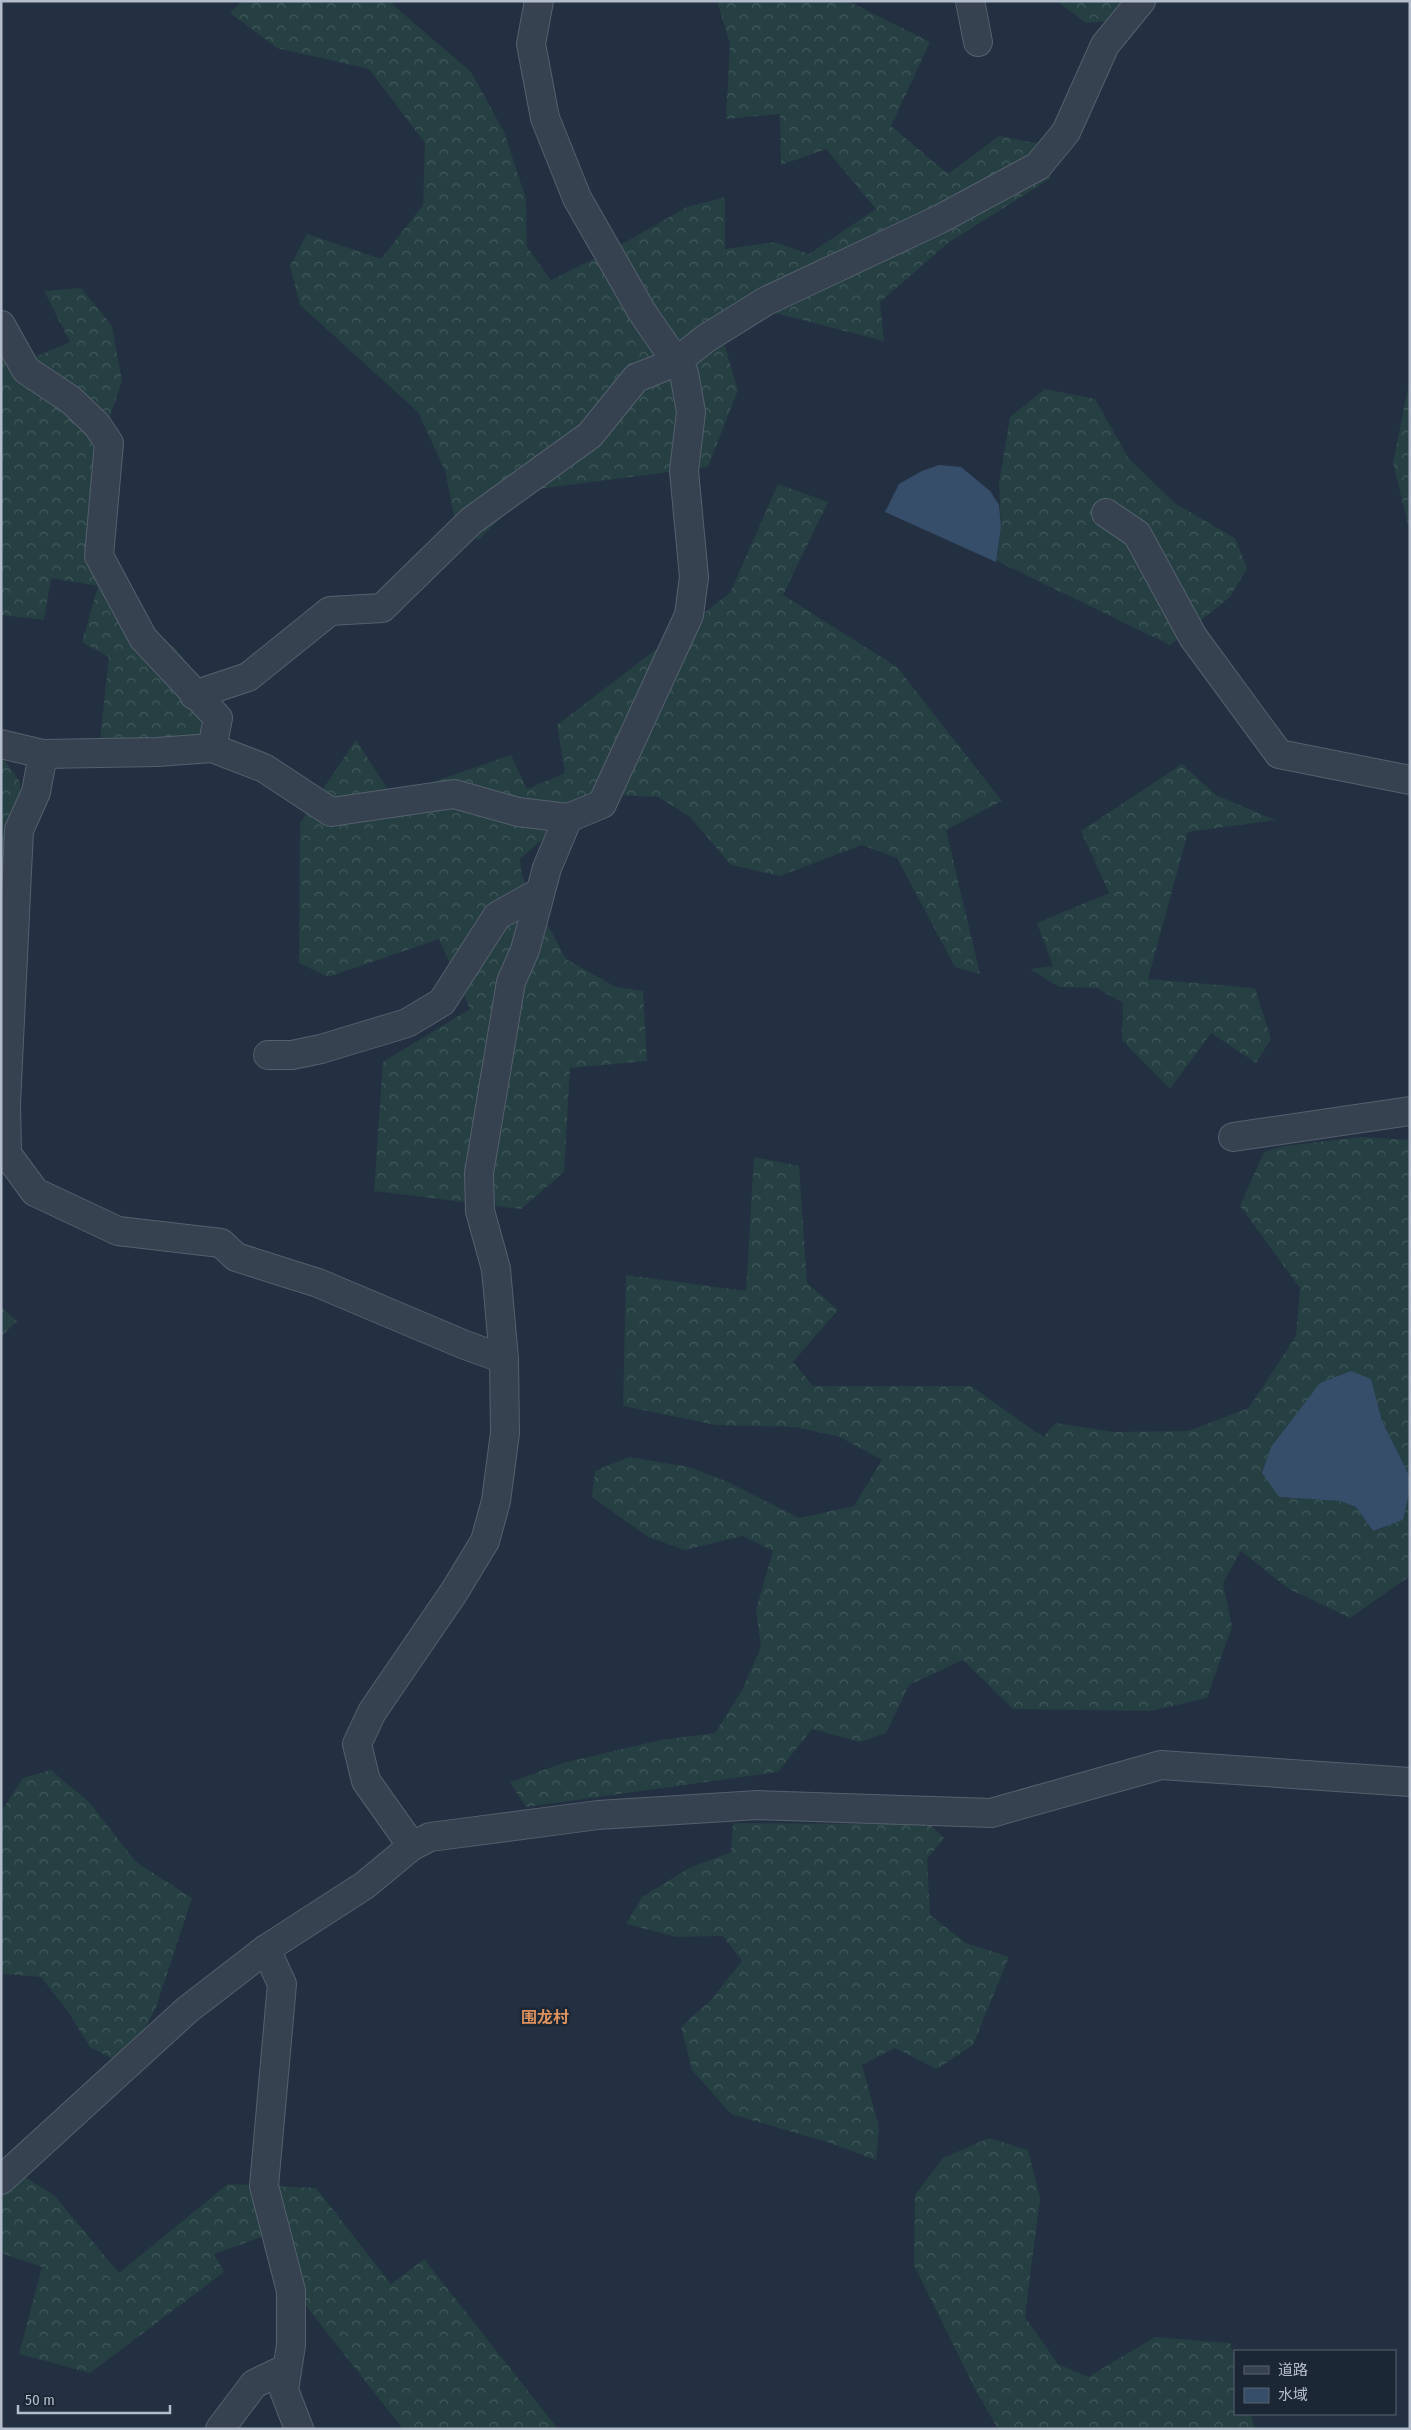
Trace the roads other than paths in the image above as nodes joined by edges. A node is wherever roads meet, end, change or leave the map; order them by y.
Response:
1 (538, 1) edge
2 (970, 1) edge
3 (1141, 1) edge
4 (978, 42) dead end
5 (1, 325) edge
6 (680, 368) junction
7 (1106, 513) dead end
8 (194, 694) junction
9 (1, 744) edge
10 (212, 748) junction
11 (43, 754) junction
12 (1410, 780) edge
13 (568, 818) junction
14 (540, 892) junction
15 (268, 1055) dead end
16 (3, 1104) edge
17 (1410, 1112) edge
18 (1233, 1137) dead end
19 (504, 1359) junction
20 (1410, 1782) edge
21 (412, 1846) junction
22 (266, 1949) junction
23 (1, 2180) edge
24 (287, 2368) junction
25 (220, 2429) edge
26 (299, 2429) edge

1 - 6 street
2 - 4 street
3 - 6 street
5 - 8 street
6 - 8 street
6 - 13 street
7 - 12 street
8 - 10 street
9 - 11 street
10 - 11 street
10 - 13 street
11 - 16 street
13 - 14 street
14 - 15 street
14 - 19 street
16 - 19 street
17 - 18 street
19 - 21 street
20 - 21 street
21 - 22 street
22 - 23 street
22 - 24 street
24 - 25 street
24 - 26 street

